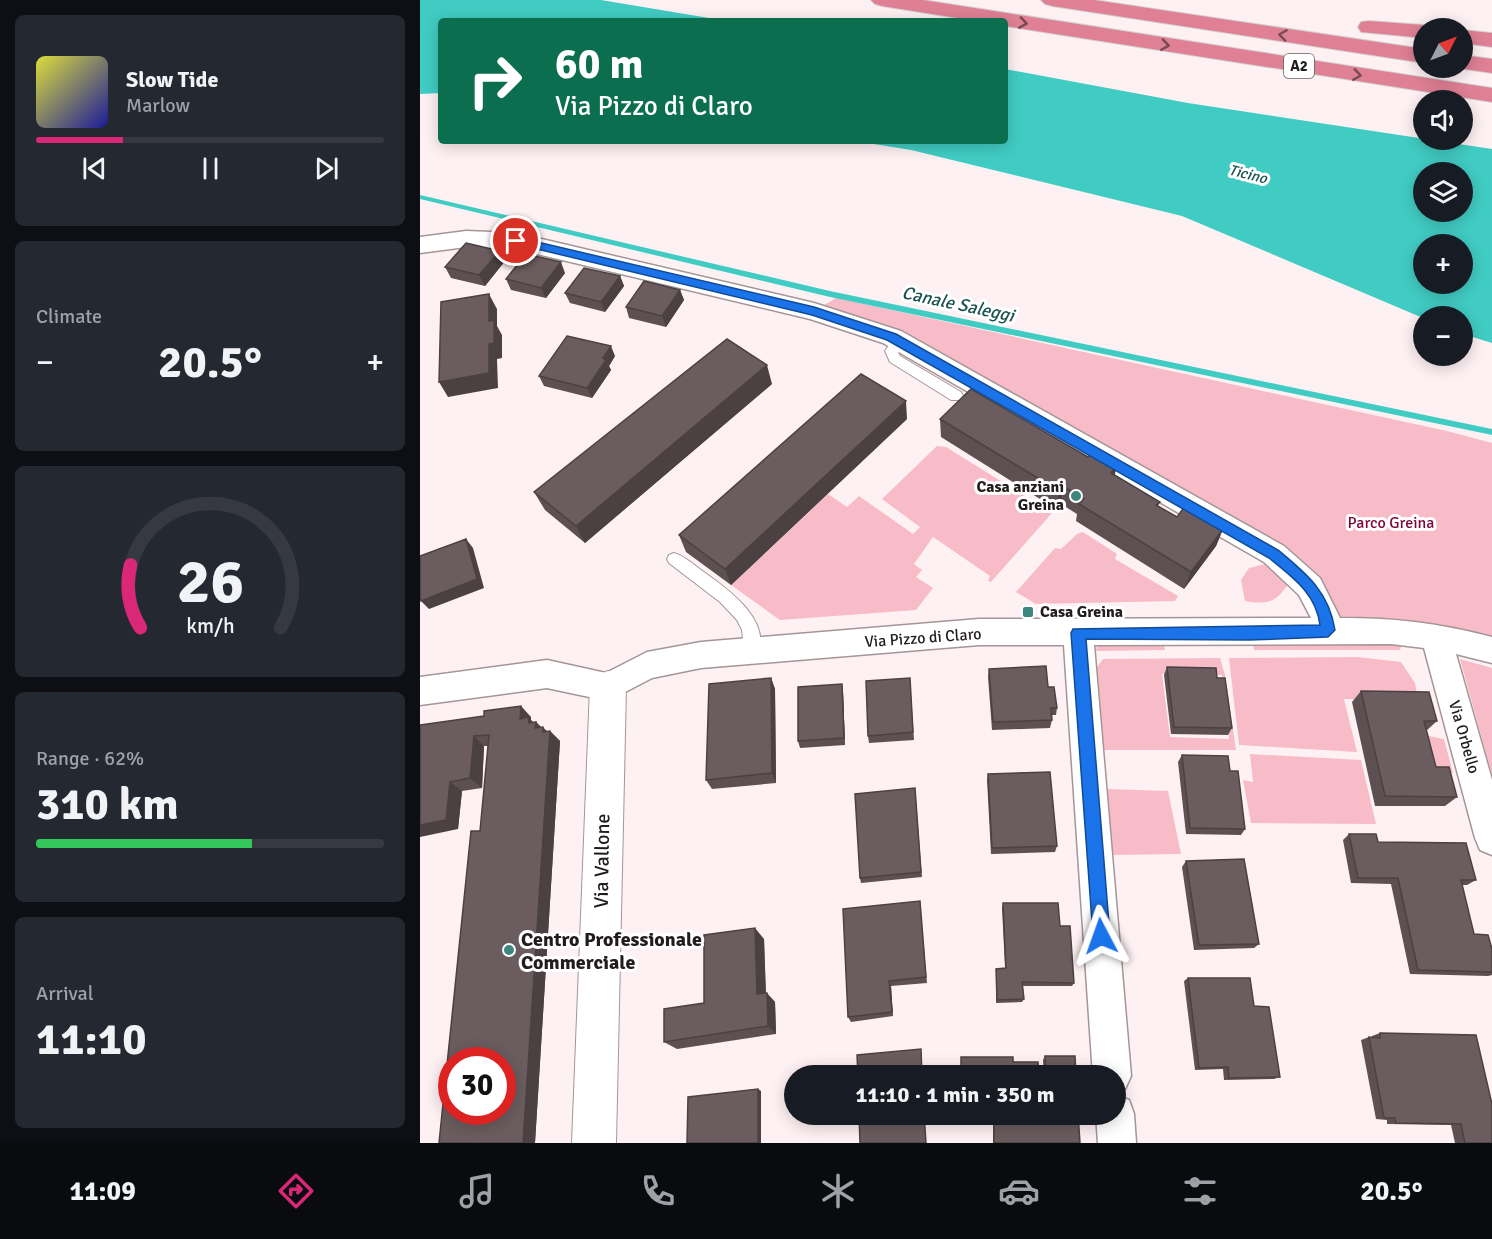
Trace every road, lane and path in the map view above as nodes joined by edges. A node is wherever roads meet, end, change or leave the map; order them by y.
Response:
1 (882, 0) edge
2 (1052, 0) edge
3 (1135, 0) edge
4 (998, 18) edge
5 (1008, 20) edge
6 (1413, 31) edge
7 (1473, 37) edge
8 (1492, 40) edge
9 (1413, 54) edge
10 (1473, 63) edge
11 (1492, 66) edge
12 (1492, 95) edge
13 (420, 244) edge
14 (899, 341) junction
15 (956, 396) dead end
16 (674, 560) dead end
17 (1328, 630) junction
18 (1078, 633) junction
19 (1436, 636) junction
20 (1492, 651) edge
21 (751, 652) junction
22 (608, 687) junction
23 (420, 691) edge
24 (1492, 838) edge
25 (1111, 1065) edge
26 (1116, 1125) edge
27 (594, 1143) edge
28 (1117, 1143) edge

1 -> 4 highway, A2
9 -> 2 highway, A2
3 - 6 highway
5 -> 12 highway, A2
7 - 8 highway
10 - 11 highway
13 - 14 street
14 - 15 lane
14 - 17 street
16 - 21 lane
17 - 18 street, Via Pizzo di Claro
17 - 19 street, Via Pizzo di Claro
18 - 21 street, Via Pizzo di Claro
18 - 25 street
19 - 20 street, Via Pizzo di Claro
19 - 24 street, Via Orbello
21 - 22 street, Via Pizzo di Claro
22 - 23 street
22 - 27 street, Via Vallone
26 - 28 street

